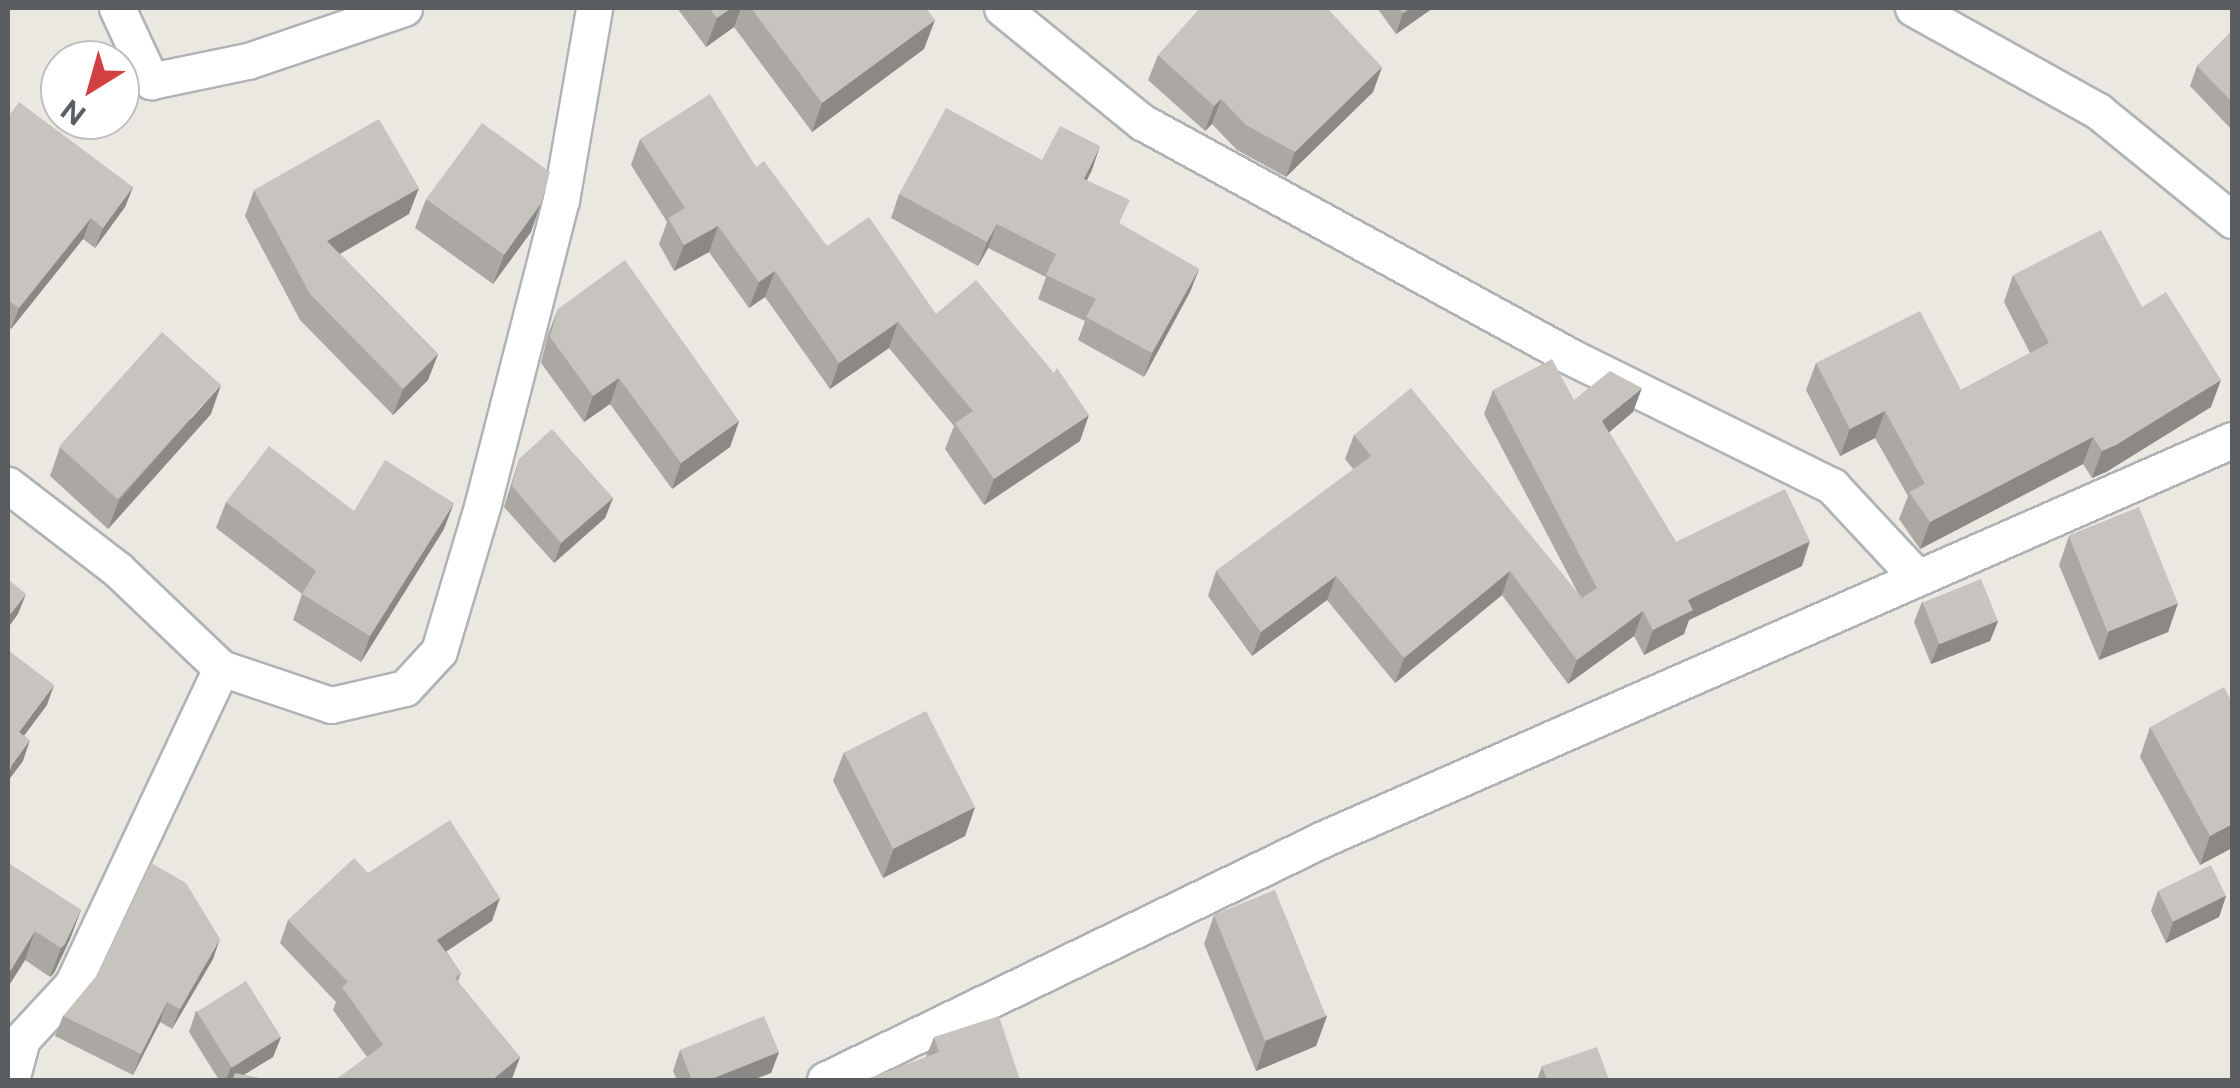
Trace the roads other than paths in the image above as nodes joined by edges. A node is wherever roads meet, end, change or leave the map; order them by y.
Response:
1 (117, 8) edge
2 (404, 8) edge
3 (594, 8) edge
4 (1002, 8) edge
5 (1913, 8) edge
6 (2232, 220) edge
7 (2232, 440) edge
8 (8, 484) edge
9 (1916, 576) junction
10 (221, 668) junction
11 (10, 1080) edge
12 (825, 1080) edge

1 - 2 street
3 - 10 street
4 - 9 street
5 - 6 street
7 - 9 street
8 - 10 street
9 - 12 street
10 - 11 street

